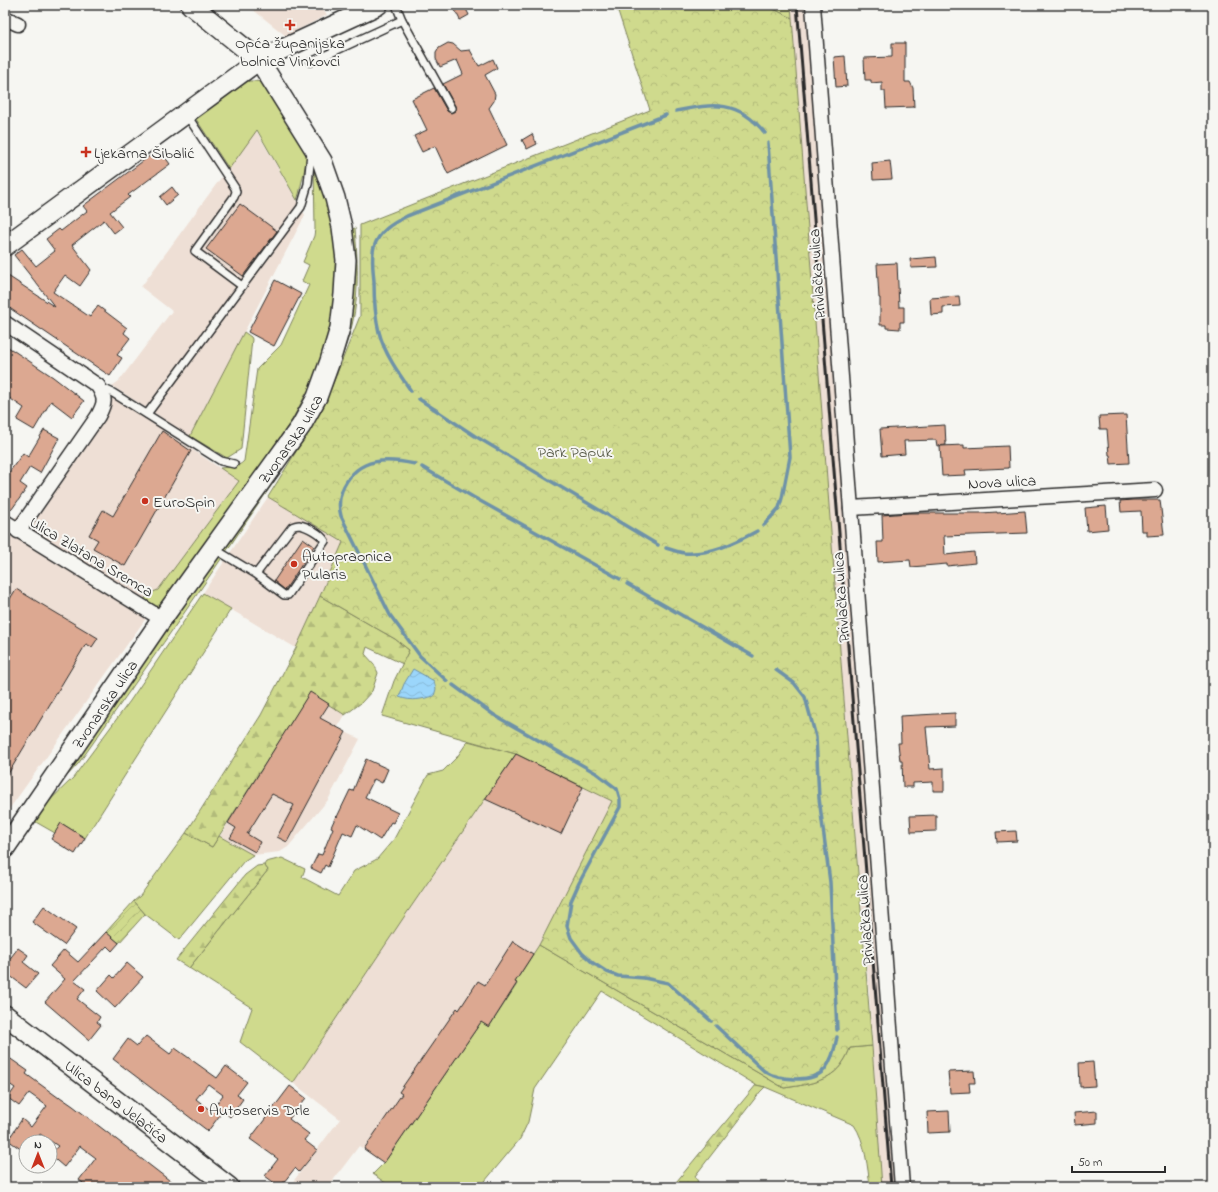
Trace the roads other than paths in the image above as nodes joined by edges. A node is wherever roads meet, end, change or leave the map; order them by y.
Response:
1 (191, 5) edge
2 (378, 5) edge
3 (396, 5) edge
4 (813, 5) edge
5 (402, 20) junction
6 (259, 60) junction
7 (311, 62) dead end
8 (451, 108) dead end
9 (186, 114) junction
10 (312, 144) junction
11 (5, 246) edge
12 (242, 286) junction
13 (5, 323) edge
14 (98, 386) junction
15 (147, 414) junction
16 (234, 464) dead end
17 (1155, 490) dead end
18 (851, 508) junction
19 (5, 522) edge
20 (18, 531) junction
21 (213, 548) junction
22 (256, 574) junction
23 (162, 619) junction
24 (5, 848) edge
25 (5, 1015) edge
26 (229, 1187) edge
27 (902, 1187) edge

1 - 6 main road, Zvonarska ulica
2 - 6 main road
3 - 5 lane
4 - 18 street, Privlačka ulica
5 - 7 lane
5 - 8 lane
6 - 9 main road
6 - 10 main road, Zvonarska ulica
9 - 11 main road
9 - 12 lane
10 - 12 lane
10 - 21 main road, Zvonarska ulica
12 - 15 lane
13 - 14 street
14 - 15 lane
14 - 20 street
15 - 16 lane
17 - 18 street, Nova ulica
18 - 27 street, Privlačka ulica
19 - 20 street, Ulica Zlatana Sremca
20 - 23 street, Ulica Zlatana Sremca
21 - 22 lane
21 - 23 main road, Zvonarska ulica
22 - 22 lane
23 - 24 main road, Zvonarska ulica
25 - 26 main road, Ulica bana Jelačića

